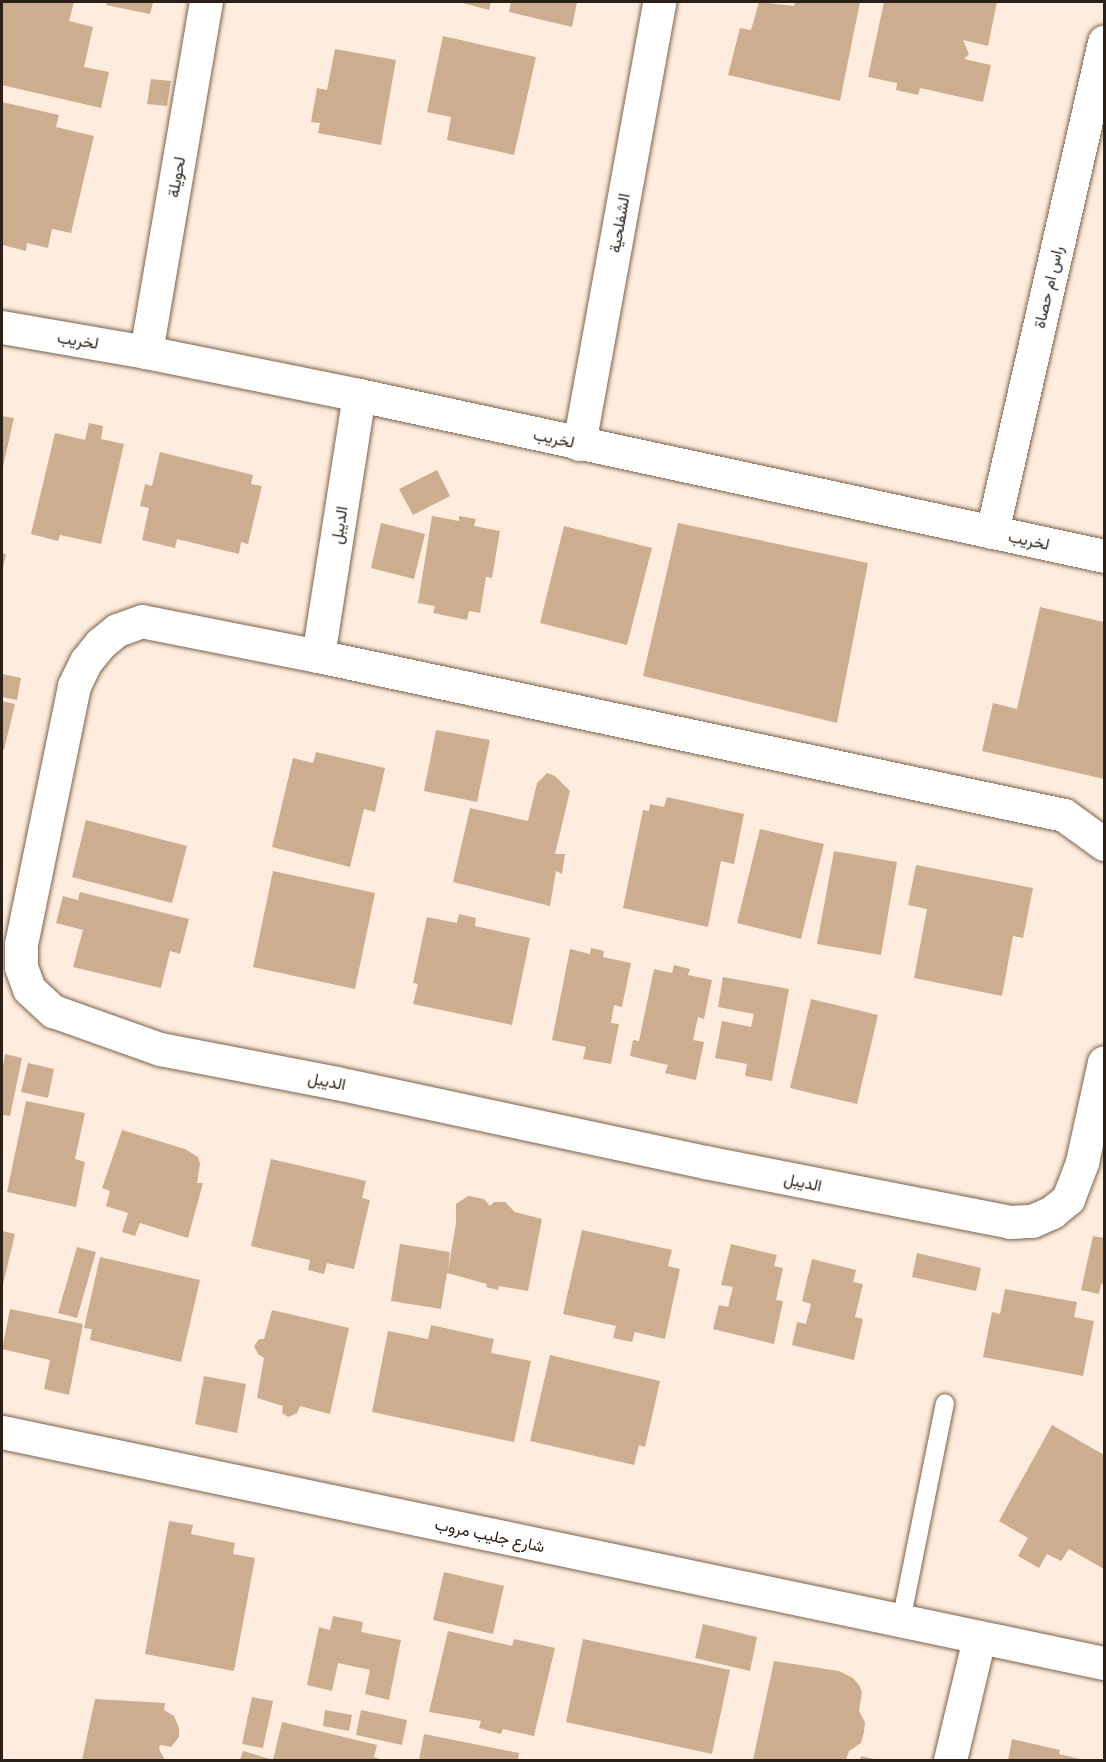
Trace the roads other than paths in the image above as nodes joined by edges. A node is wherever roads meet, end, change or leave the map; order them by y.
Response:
1 (206, 2) edge
2 (659, 2) edge
3 (1104, 42) edge
4 (2, 327) edge
5 (146, 352) junction
6 (359, 395) junction
7 (579, 444) junction
8 (992, 532) junction
9 (1104, 556) edge
10 (318, 656) junction
11 (1104, 844) edge
12 (1104, 1062) edge
13 (945, 1403) dead end
14 (2, 1432) edge
15 (901, 1621) junction
16 (979, 1638) junction
17 (1104, 1664) edge
18 (950, 1761) edge

1 - 5 street, لحويلة
2 - 7 street, الشفلحية
3 - 8 street, راس ام حصاة
4 - 5 street, لخريب
5 - 6 street, لخريب
6 - 7 street, لخريب
6 - 10 street, الديبل
7 - 8 street, لخريب
8 - 9 street, لخريب
10 - 11 street, الديبل
10 - 12 street, الديبل
13 - 15 lane
14 - 15 street, شارع جليب مروب
15 - 16 street, شارع جليب مروب
16 - 17 street, شارع جليب مروب
16 - 18 street

